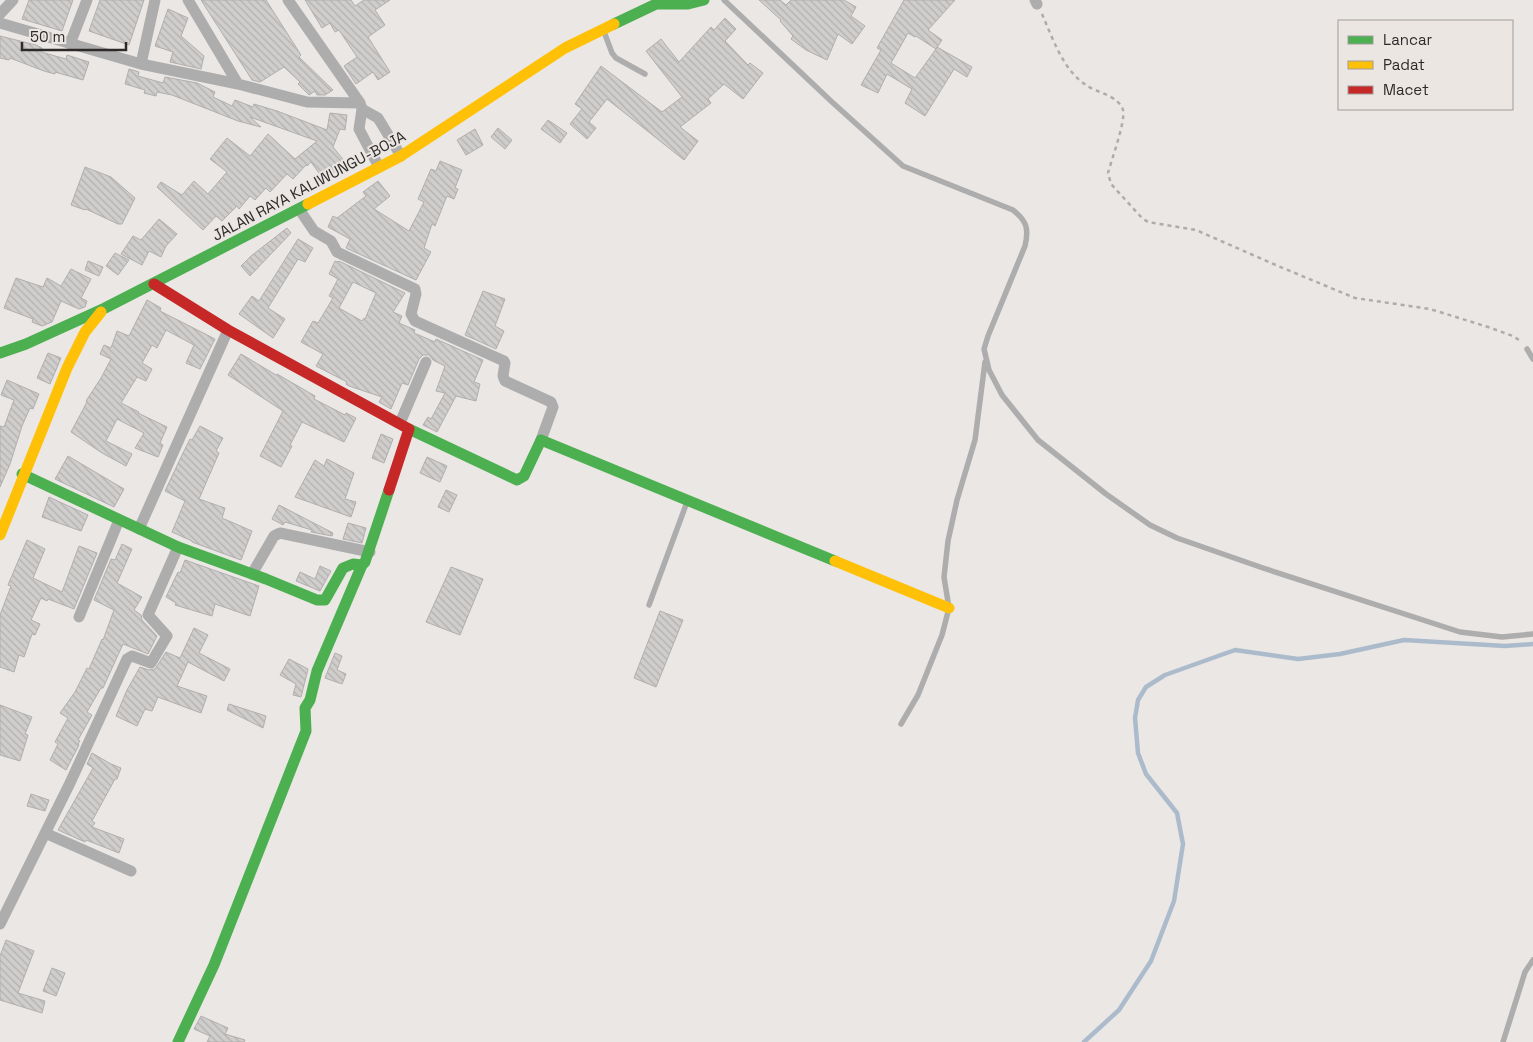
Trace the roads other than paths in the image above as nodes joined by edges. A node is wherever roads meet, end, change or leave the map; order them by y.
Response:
1 (86, 0) edge
2 (155, 0) edge
3 (188, 0) edge
4 (288, 0) edge
5 (704, 0) edge
6 (724, 0) edge
7 (0, 23) edge
8 (603, 29) junction
9 (70, 44) junction
10 (141, 64) junction
11 (645, 74) dead end
12 (238, 84) junction
13 (361, 106) junction
14 (401, 156) junction
15 (379, 166) junction
16 (299, 209) junction
17 (154, 284) junction
18 (105, 308) junction
19 (228, 330) junction
20 (1527, 349) road end
21 (0, 353) edge
22 (1533, 359) edge
23 (985, 360) junction
24 (426, 362) dead end
25 (404, 426) junction
26 (541, 440) junction
27 (22, 474) junction
28 (688, 500) junction
29 (119, 520) junction
30 (139, 530) junction
31 (0, 535) edge
32 (178, 547) junction
33 (370, 552) junction
34 (362, 565) junction
35 (252, 574) junction
36 (649, 606) dead end
37 (949, 608) junction
38 (79, 617) dead end
39 (1533, 634) edge
40 (901, 724) dead end
41 (45, 832) junction
42 (132, 870) dead end
43 (0, 924) edge
44 (1533, 960) edge
45 (178, 1042) edge
46 (1503, 1042) edge

1 - 9 street
2 - 10 street
3 - 12 street
4 - 13 street
5 - 8 street, JALAN RAYA KALIWUNGU-BOJA
6 - 23 lane
7 - 9 street
8 - 11 lane
8 - 14 street, JALAN RAYA KALIWUNGU-BOJA
9 - 10 street
10 - 12 street
12 - 13 street
13 - 14 street
13 - 15 street
14 - 15 street, JALAN RAYA KALIWUNGU-BOJA
15 - 16 street, JALAN RAYA KALIWUNGU-BOJA
16 - 17 street, JALAN RAYA KALIWUNGU-BOJA
16 - 26 street
17 - 18 street, JALAN RAYA KALIWUNGU-BOJA
17 - 19 street
18 - 21 street, JALAN RAYA KALIWUNGU-BOJA
18 - 27 street
19 - 25 street
19 - 30 street
20 - 22 lane
23 - 37 lane
23 - 39 lane
24 - 25 street
25 - 26 street
25 - 33 street
26 - 28 street
27 - 29 street
27 - 31 street
28 - 36 lane
28 - 37 street
29 - 30 street
29 - 38 street
30 - 32 street
32 - 35 street
32 - 41 street
33 - 34 street
33 - 35 street
34 - 35 street
34 - 45 street
37 - 40 lane
41 - 42 street
41 - 43 street
44 - 46 lane

